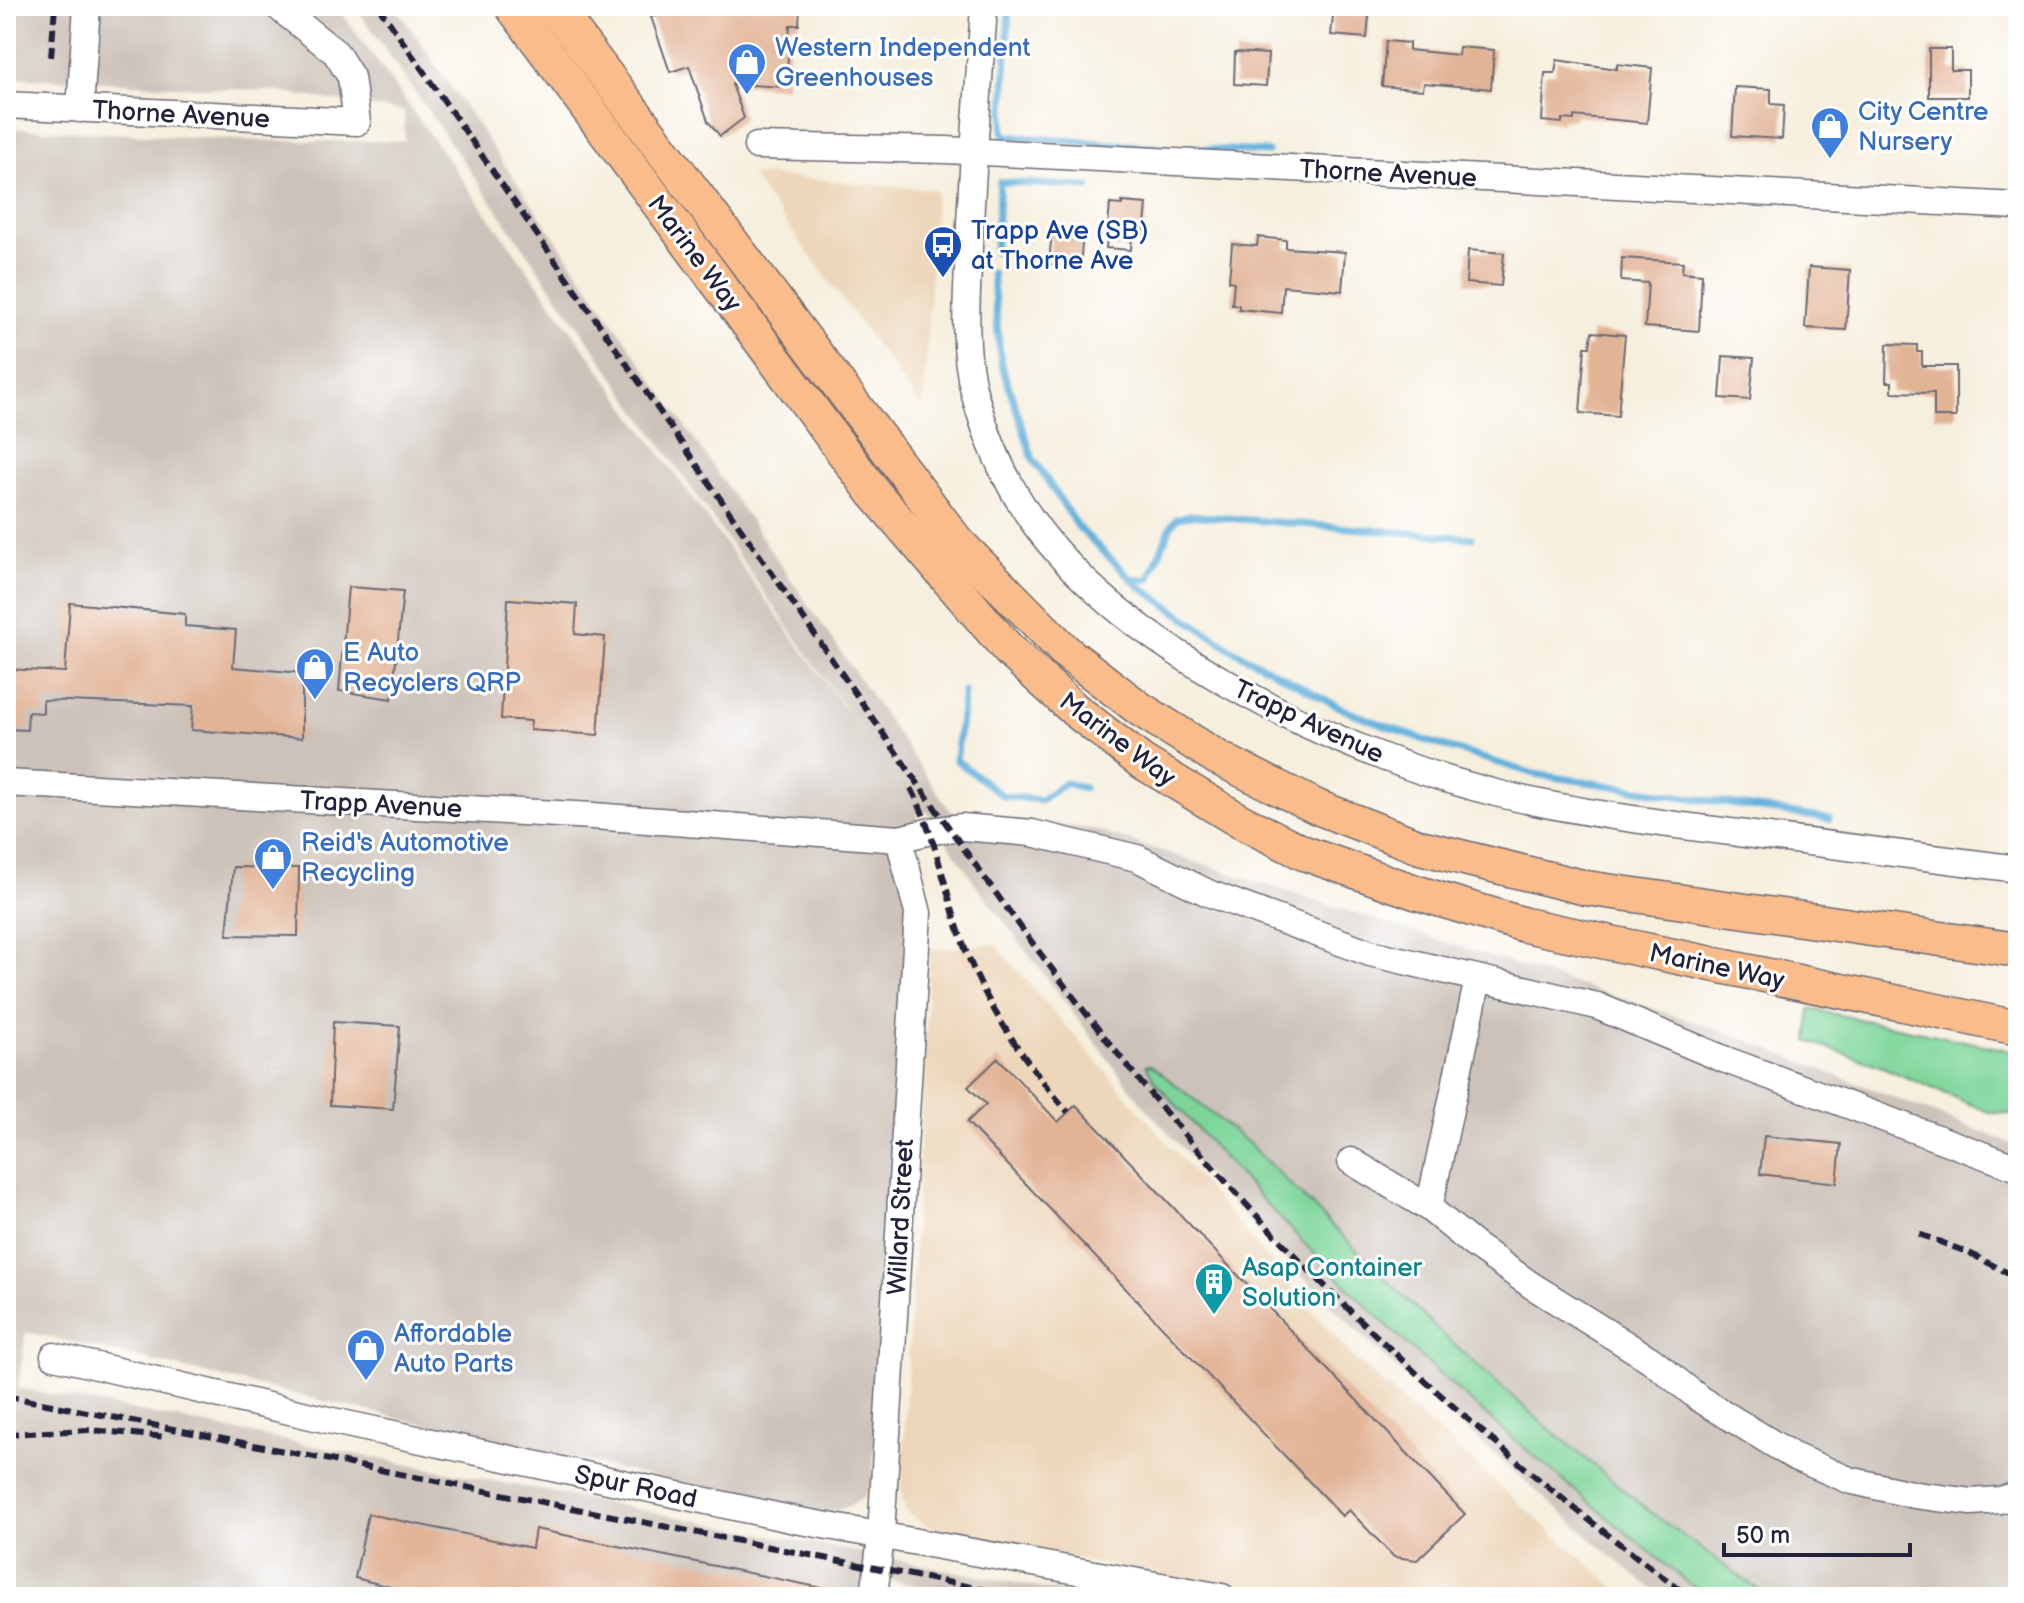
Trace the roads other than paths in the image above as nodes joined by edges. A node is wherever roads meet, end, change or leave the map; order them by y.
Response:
1 (87, 6) edge
2 (277, 6) edge
3 (512, 6) edge
4 (554, 6) edge
5 (984, 6) edge
6 (6, 105) edge
7 (80, 109) junction
8 (757, 146) dead end
9 (974, 152) junction
10 (2018, 206) edge
11 (6, 783) edge
12 (899, 839) junction
13 (2018, 869) edge
14 (2018, 950) edge
15 (1478, 979) junction
16 (2018, 1028) edge
17 (1351, 1161) dead end
18 (2018, 1168) edge
19 (1429, 1208) junction
20 (54, 1356) dead end
21 (2018, 1495) edge
22 (881, 1535) junction
23 (874, 1597) edge
24 (1222, 1597) edge

1 - 7 street
2 - 7 street, Thorne Avenue
3 - 16 main road, Marine Way
4 - 14 main road, Marine Way
5 - 9 street
6 - 7 street, Thorne Avenue
8 - 9 street, Thorne Avenue
9 - 10 street, Thorne Avenue
9 - 13 street, Trapp Avenue
11 - 12 street, Trapp Avenue
12 - 15 street, Trapp Avenue
12 - 22 street, Willard Street
15 - 18 street, Trapp Avenue
15 - 19 street
17 - 19 street
19 - 21 street
20 - 22 street, Spur Road
22 - 23 street, Willard Street
22 - 24 street, Spur Road

